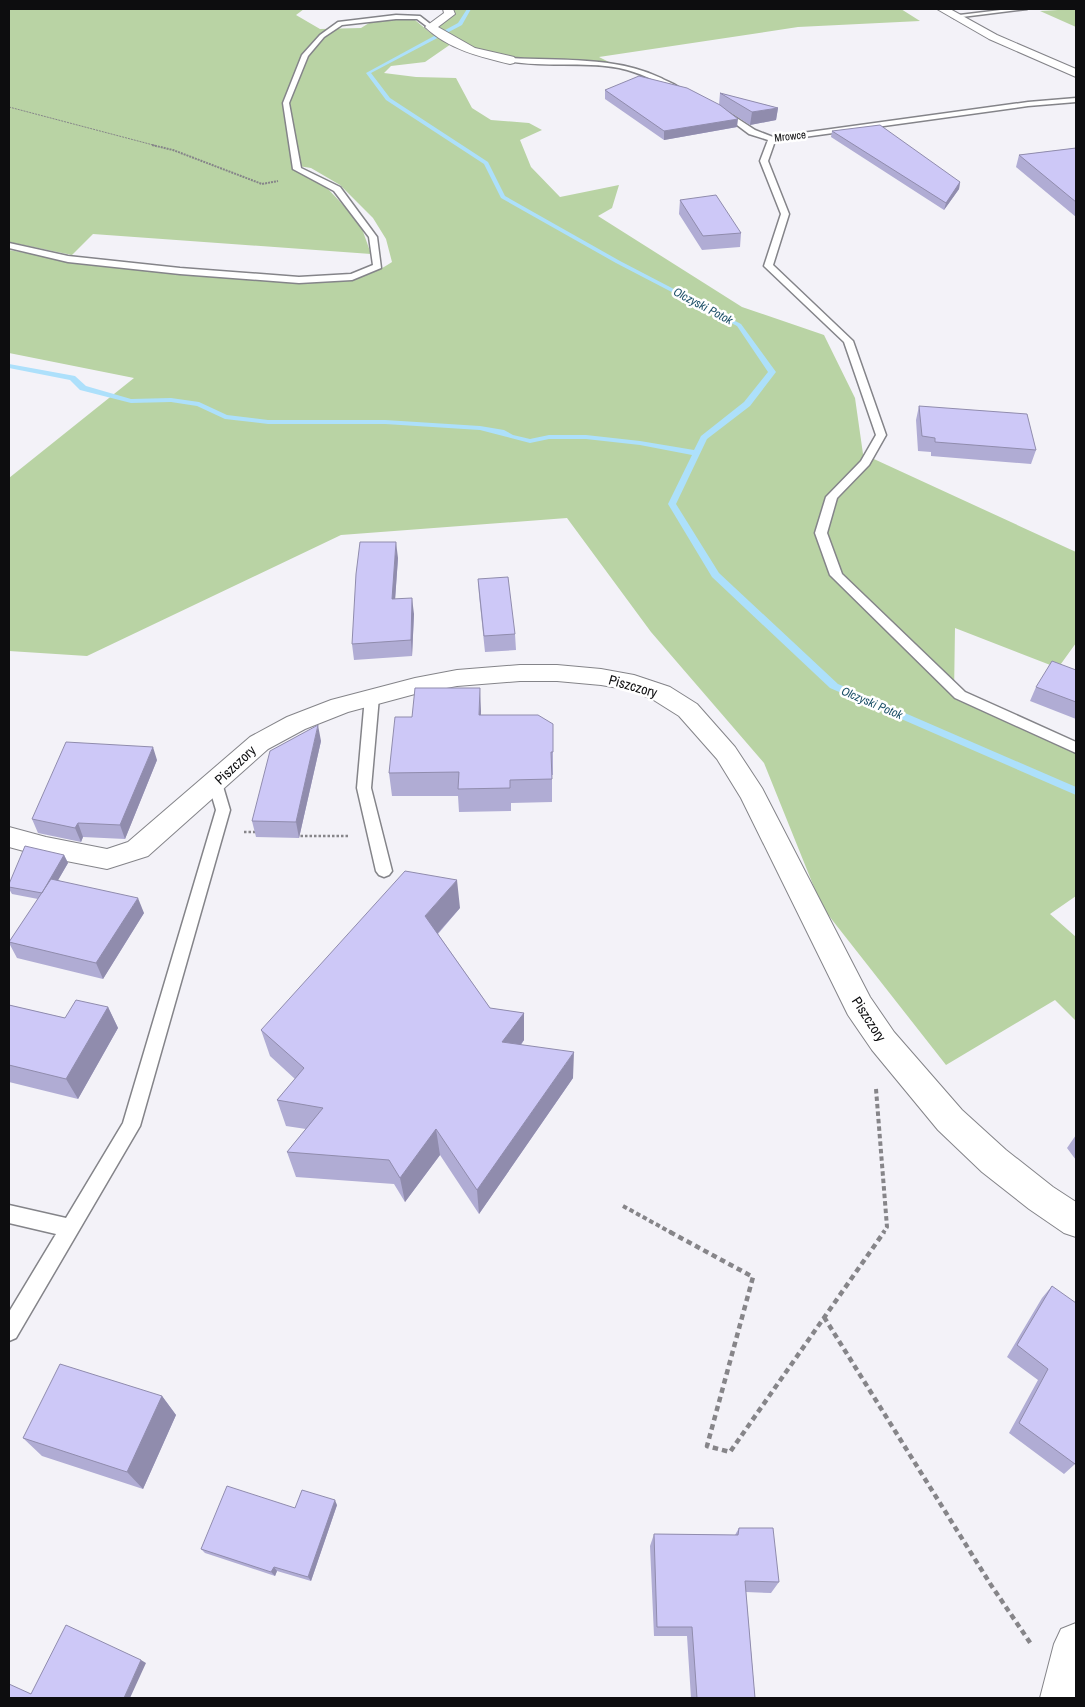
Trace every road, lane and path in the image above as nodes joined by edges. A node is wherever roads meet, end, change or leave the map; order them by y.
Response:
1 (448, 9) edge
2 (942, 9) edge
3 (1024, 9) edge
4 (954, 16) junction
5 (433, 28) junction
6 (510, 60) joint
7 (1076, 73) edge
8 (689, 94) edge
9 (1076, 100) edge
10 (9, 107) edge
11 (714, 107) edge
12 (772, 139) junction
13 (310, 176) junction
14 (9, 246) edge
15 (372, 697) junction
16 (1076, 748) edge
17 (215, 783) junction
18 (216, 832) junction
19 (266, 832) edge
20 (9, 836) edge
21 (295, 836) edge
22 (376, 836) junction
23 (384, 871) dead end
24 (870, 1023) junction
25 (623, 1206) dead end
26 (9, 1214) edge
27 (1076, 1221) edge
28 (70, 1228) junction
29 (824, 1317) junction
30 (9, 1331) edge
31 (1076, 1644) edge
32 (1062, 1694) edge

1 - 5 street
2 - 4 street
3 - 4 lane
4 - 7 street
5 - 6 street
5 - 13 lane
6 - 8 lane
9 - 12 lane, Mrowce
10 - 13 path
11 - 12 lane, Mrowce
12 - 16 lane
13 - 14 lane
15 - 17 street, Piszczory
15 - 22 lane
15 - 24 street, Piszczory
17 - 18 lane
17 - 20 street, Piszczory
18 - 19 path
18 - 28 lane
21 - 22 path
22 - 23 lane
24 - 27 street, Piszczory
24 - 29 path
25 - 29 path
26 - 28 lane
28 - 30 lane
29 - 32 path
31 - 32 street

